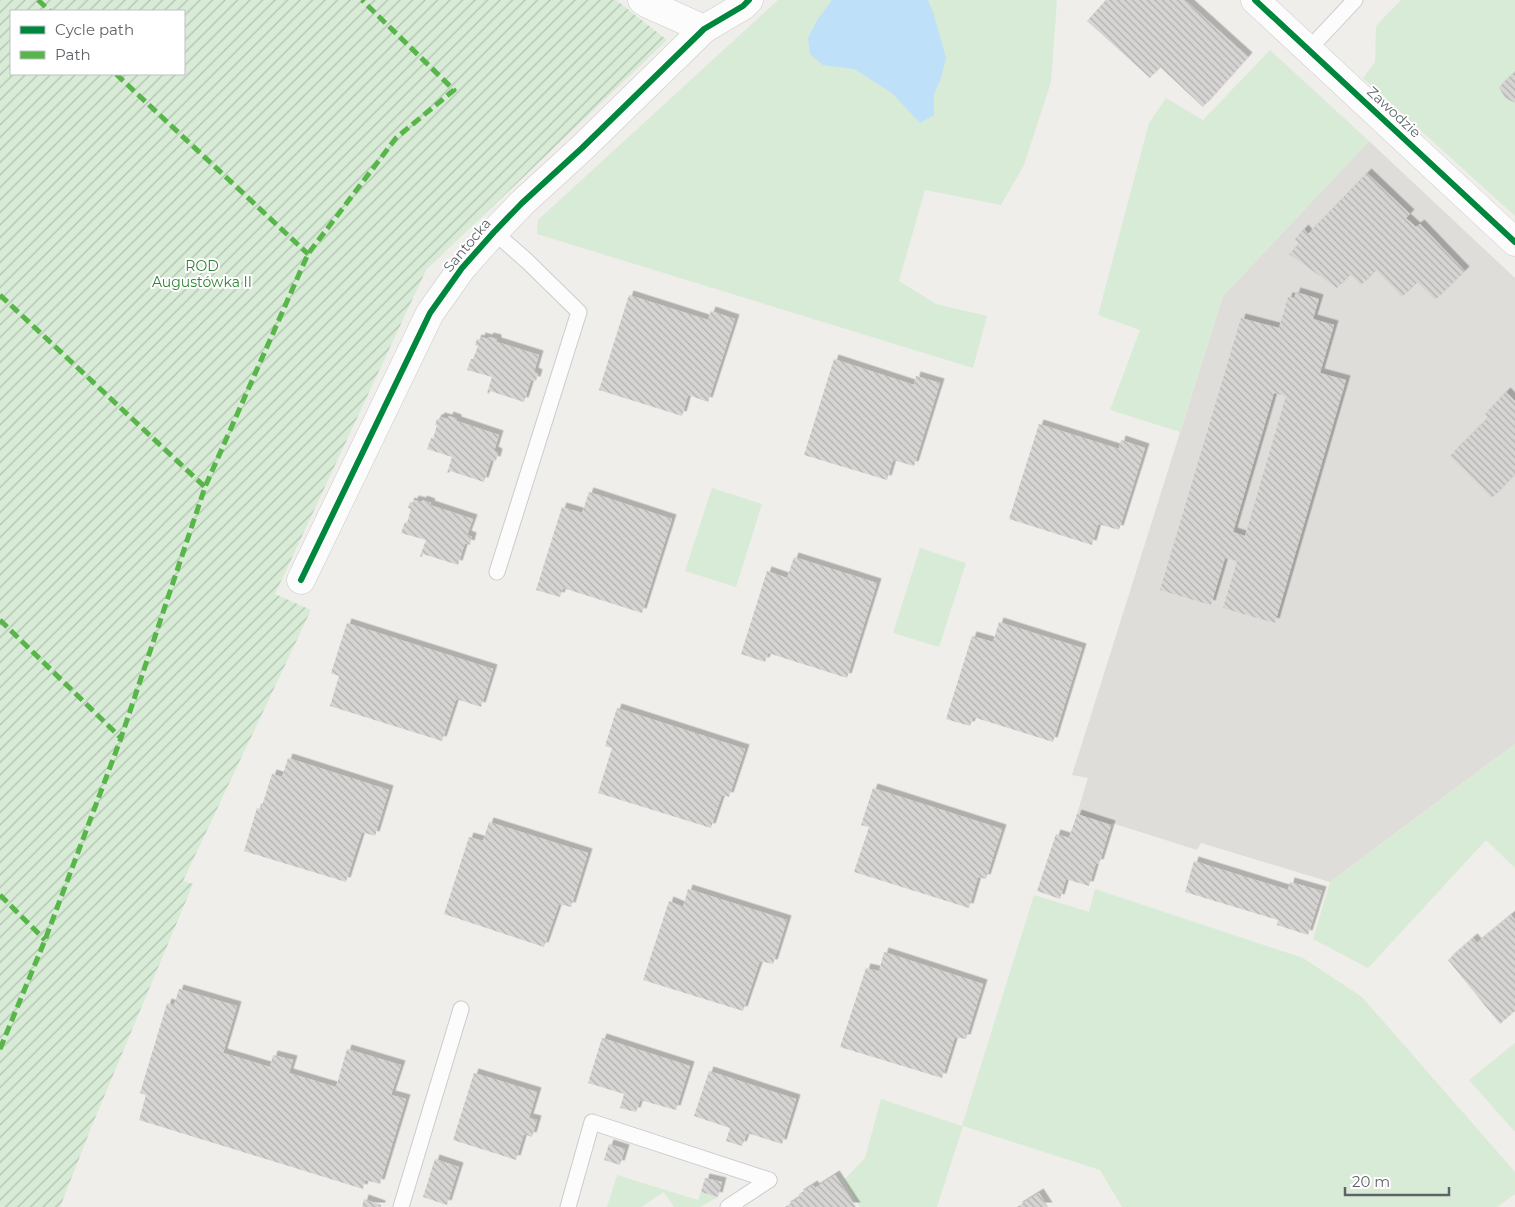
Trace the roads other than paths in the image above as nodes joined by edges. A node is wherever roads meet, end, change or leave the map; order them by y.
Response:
1 (642, 0) edge
2 (749, 0) edge
3 (1255, 0) edge
4 (1355, 0) edge
5 (704, 29) junction
6 (1309, 49) junction
7 (494, 232) junction
8 (1515, 242) edge
9 (497, 572) dead end
10 (301, 580) dead end
11 (461, 1009) dead end
12 (401, 1207) edge
13 (568, 1207) edge
14 (728, 1207) edge

1 - 5 street
2 - 5 street, Santocka
3 - 6 street, Zawodzie
4 - 6 lane
5 - 7 street, Santocka
6 - 8 street, Zawodzie
7 - 9 lane
7 - 10 street, Santocka
11 - 12 lane
13 - 14 lane

